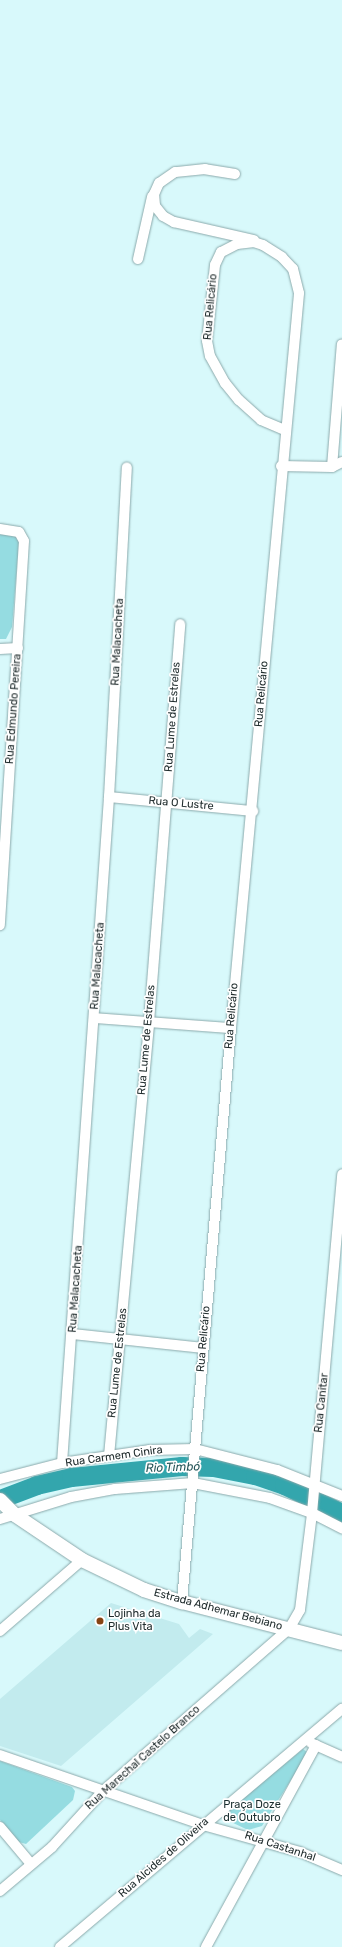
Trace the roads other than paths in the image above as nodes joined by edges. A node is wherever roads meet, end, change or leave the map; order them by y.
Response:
1 (235, 174) dead end
2 (154, 194) junction
3 (263, 245) junction
4 (138, 259) dead end
5 (342, 344) edge
6 (285, 430) junction
7 (342, 462) edge
8 (281, 466) junction
9 (332, 467) junction
10 (127, 468) dead end
11 (0, 529) edge
12 (180, 624) dead end
13 (18, 648) junction
14 (0, 649) edge
15 (109, 797) junction
16 (167, 802) junction
17 (253, 810) junction
18 (3, 842) edge
19 (0, 925) edge
20 (94, 1018) junction
21 (149, 1022) junction
22 (231, 1028) junction
23 (342, 1174) edge
24 (73, 1334) junction
25 (121, 1339) junction
26 (203, 1348) junction
27 (195, 1453) junction
28 (109, 1456) junction
29 (62, 1463) junction
30 (0, 1479) edge
31 (193, 1480) junction
32 (314, 1487) junction
33 (342, 1496) edge
34 (6, 1511) edge
35 (312, 1511) junction
36 (342, 1528) edge
37 (82, 1560) junction
38 (182, 1602) junction
39 (289, 1629) junction
40 (0, 1631) edge
41 (342, 1643) edge
42 (342, 1709) edge
43 (304, 1740) junction
44 (316, 1745) junction
45 (0, 1756) edge
46 (342, 1757) edge
47 (103, 1791) junction
48 (203, 1825) junction
49 (0, 1827) edge
50 (262, 1840) junction
51 (32, 1864) junction
52 (342, 1870) edge
53 (0, 1891) edge
54 (60, 1947) edge
55 (206, 1947) edge

1 - 2 street
2 - 3 street
2 - 4 street
3 - 6 street, Rua Relicário
3 - 6 street, Rua Relicário
5 - 9 street
6 - 8 street, Rua Relicário
7 - 9 street
8 - 9 street
8 - 17 street, Rua Relicário
10 - 15 street, Rua Malacacheta
11 - 13 street, Rua Edmundo Pereira
12 - 16 street, Rua Lume de Estrelas
13 - 14 street
13 - 18 street, Rua Edmundo Pereira
15 - 16 street, Rua O Lustre
15 - 20 street, Rua Malacacheta
16 - 17 street, Rua O Lustre
16 - 21 street, Rua Lume de Estrelas
17 - 22 street, Rua Relicário
18 - 19 street, Rua Edmundo Pereira
20 - 21 street
20 - 24 street, Rua Malacacheta
21 - 22 street
21 - 25 street, Rua Lume de Estrelas
22 - 26 street, Rua Relicário
23 - 32 street, Rua Canitar
24 - 25 street
24 - 29 street, Rua Malacacheta
25 - 26 street
25 - 28 street, Rua Lume de Estrelas
26 - 27 street, Rua Relicário
27 - 28 street, Rua Carmem Cinira
27 - 31 street, Rua Relicário
27 - 32 street, Rua Carmem Cinira
28 - 29 street, Rua Carmem Cinira
29 - 30 street, Rua Carmem Cinira
31 - 34 street
31 - 35 street
31 - 38 street, Rua Relicário
32 - 33 street, Rua Carmem Cinira
32 - 35 street, Rua Canitar
34 - 37 main road, Estrada Adhemar Bebiano
35 - 36 street
35 - 39 street, Rua Canitar
37 - 38 main road, Estrada Adhemar Bebiano
37 - 40 street
38 - 39 main road, Estrada Adhemar Bebiano
39 - 41 main road, Estrada Adhemar Bebiano
39 - 47 street, Rua Marechal Castelo Branco
42 - 43 street, Rua Alcides de Oliveira
43 - 44 street
43 - 48 street, Rua Alcides de Oliveira
44 - 46 street
44 - 50 street
45 - 47 street, Rua Castanhal
47 - 48 street, Rua Castanhal
47 - 51 street, Rua Marechal Castelo Branco
48 - 50 street, Rua Castanhal
48 - 54 street, Rua Alcides de Oliveira
49 - 51 street
50 - 52 street, Rua Castanhal
50 - 55 street
51 - 53 street, Rua Marechal Castelo Branco

